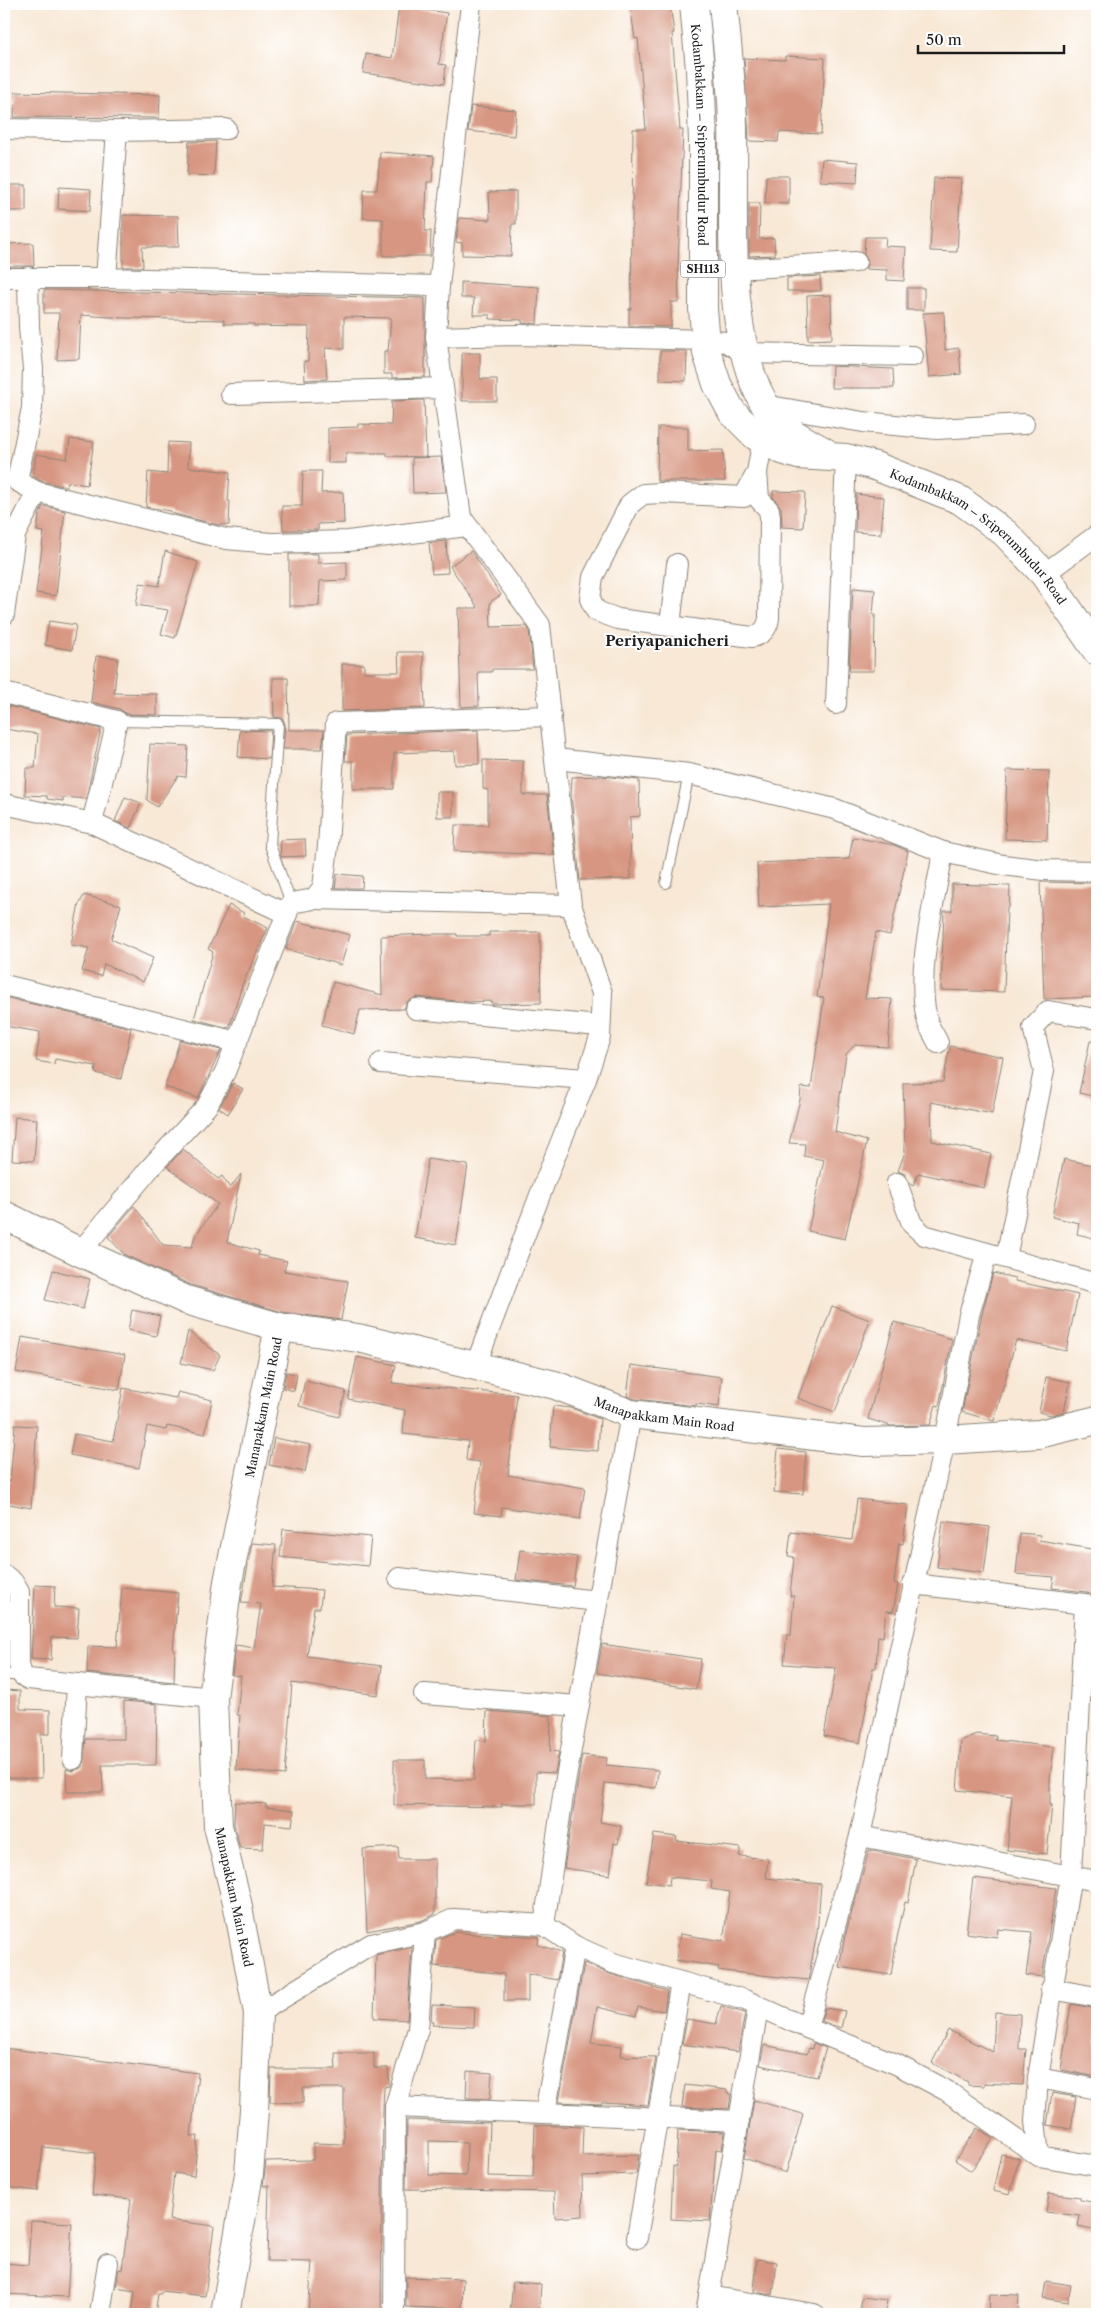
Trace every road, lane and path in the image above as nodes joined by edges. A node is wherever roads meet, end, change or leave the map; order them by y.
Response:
1 (471, 4) edge
2 (694, 4) edge
3 (722, 4) edge
4 (4, 129) edge
5 (226, 129) dead end
6 (117, 130) junction
7 (856, 262) dead end
8 (735, 269) junction
9 (28, 277) junction
10 (4, 278) edge
11 (106, 278) junction
12 (439, 286) junction
13 (436, 337) junction
14 (706, 340) junction
15 (744, 352) junction
16 (913, 356) dead end
17 (443, 388) junction
18 (231, 394) dead end
19 (764, 405) junction
20 (1024, 424) dead end
21 (763, 439) junction
22 (840, 458) junction
23 (37, 492) junction
24 (753, 495) junction
25 (467, 526) junction
26 (1097, 535) edge
27 (677, 564) dead end
28 (1044, 574) junction
29 (4, 615) edge
30 (670, 626) junction
31 (1097, 651) edge
32 (4, 693) edge
33 (836, 704) dead end
34 (551, 716) junction
35 (117, 721) junction
36 (556, 759) junction
37 (689, 774) junction
38 (4, 804) edge
39 (92, 824) junction
40 (943, 852) junction
41 (1097, 871) edge
42 (666, 883) dead end
43 (314, 898) junction
44 (571, 905) junction
45 (289, 909) junction
46 (4, 985) edge
47 (416, 1009) dead end
48 (1097, 1019) edge
49 (600, 1026) junction
50 (237, 1042) junction
51 (938, 1043) dead end
52 (381, 1063) dead end
53 (586, 1079) junction
54 (897, 1183) dead end
55 (4, 1215) edge
56 (80, 1252) junction
57 (996, 1255) junction
58 (1097, 1284) edge
59 (279, 1327) junction
60 (475, 1367) junction
61 (631, 1414) junction
62 (1097, 1420) edge
63 (945, 1440) junction
64 (4, 1575) edge
65 (399, 1578) dead end
66 (913, 1584) junction
67 (597, 1601) junction
68 (1091, 1605) edge
69 (13, 1675) edge
70 (77, 1684) junction
71 (424, 1694) dead end
72 (213, 1698) junction
73 (578, 1706) junction
74 (73, 1759) dead end
75 (860, 1836) junction
76 (1071, 1874) junction
77 (1097, 1881) edge
78 (544, 1925) junction
79 (425, 1932) junction
80 (575, 1946) junction
81 (681, 1982) junction
82 (1051, 1989) junction
83 (1097, 1997) edge
84 (758, 2008) junction
85 (258, 2013) junction
86 (807, 2028) junction
87 (1038, 2078) junction
88 (1097, 2090) edge
89 (395, 2107) junction
90 (545, 2113) junction
91 (658, 2118) junction
92 (739, 2121) junction
93 (1039, 2156) junction
94 (1097, 2166) edge
95 (637, 2238) dead end
96 (108, 2263) dead end
97 (708, 2305) edge
98 (100, 2314) edge
99 (226, 2314) edge
100 (394, 2314) edge
101 (814, 2314) edge

1 - 12 street
2 - 14 main road, Kodambakkam – Sriperumbudur Road / SH113
3 - 8 main road, Kodambakkam – Sriperumbudur Road / SH113
4 - 6 street
5 - 6 street
6 - 11 street
7 - 8 street
8 - 15 main road, Kodambakkam – Sriperumbudur Road / SH113
9 - 10 street
9 - 11 street
9 - 23 street
11 - 12 street
12 - 13 street
13 - 14 street
13 - 17 street
14 - 15 street
14 - 21 main road, Kodambakkam – Sriperumbudur Road / SH113
15 - 16 street
15 - 19 main road, Kodambakkam – Sriperumbudur Road / SH113
17 - 18 street
17 - 25 street
19 - 20 street
19 - 22 main road, Kodambakkam – Sriperumbudur Road / SH113
21 - 22 main road, Kodambakkam – Sriperumbudur Road / SH113
21 - 24 street
22 - 28 main road, Kodambakkam – Sriperumbudur Road / SH113
22 - 33 street
23 - 25 street
23 - 29 street
24 - 30 street
24 - 30 street
25 - 34 street
26 - 28 street
27 - 30 street
28 - 31 main road, Kodambakkam – Sriperumbudur Road / SH113
32 - 35 street
34 - 36 street
34 - 43 street
35 - 39 street
35 - 45 lane
36 - 37 street
36 - 44 street
37 - 40 street
37 - 42 lane
38 - 39 street
39 - 45 street
40 - 41 street
40 - 51 street
43 - 44 street
43 - 45 street
44 - 49 street
45 - 50 street
46 - 50 street
47 - 49 street
48 - 57 street
49 - 53 street
50 - 56 street
52 - 53 street
53 - 60 street
54 - 57 street
55 - 56 main road
56 - 59 main road
57 - 58 street
57 - 63 street
59 - 60 main road, Manapakkam Main Road
59 - 72 main road, Manapakkam Main Road
60 - 61 main road, Manapakkam Main Road
61 - 63 main road, Manapakkam Main Road
61 - 67 street
62 - 63 main road, Manapakkam Main Road
63 - 66 street
64 - 69 street
65 - 67 street
66 - 68 street
66 - 75 street
67 - 73 street
68 - 76 street
69 - 70 street
70 - 72 street
70 - 74 street
71 - 73 street
72 - 85 main road, Manapakkam Main Road
73 - 78 street
75 - 76 street
75 - 86 street
76 - 77 street
76 - 82 street
78 - 79 street
78 - 80 street
79 - 85 street
79 - 89 street
80 - 81 street
80 - 90 street
81 - 84 street
81 - 91 street
82 - 83 street
82 - 87 street
84 - 86 street
84 - 92 street
85 - 99 main road, Manapakkam Main Road
86 - 93 street
87 - 88 street
87 - 93 street
89 - 90 street
89 - 100 street
90 - 91 street
91 - 92 street
91 - 95 street
92 - 97 street
93 - 94 street
96 - 98 street
97 - 101 street

